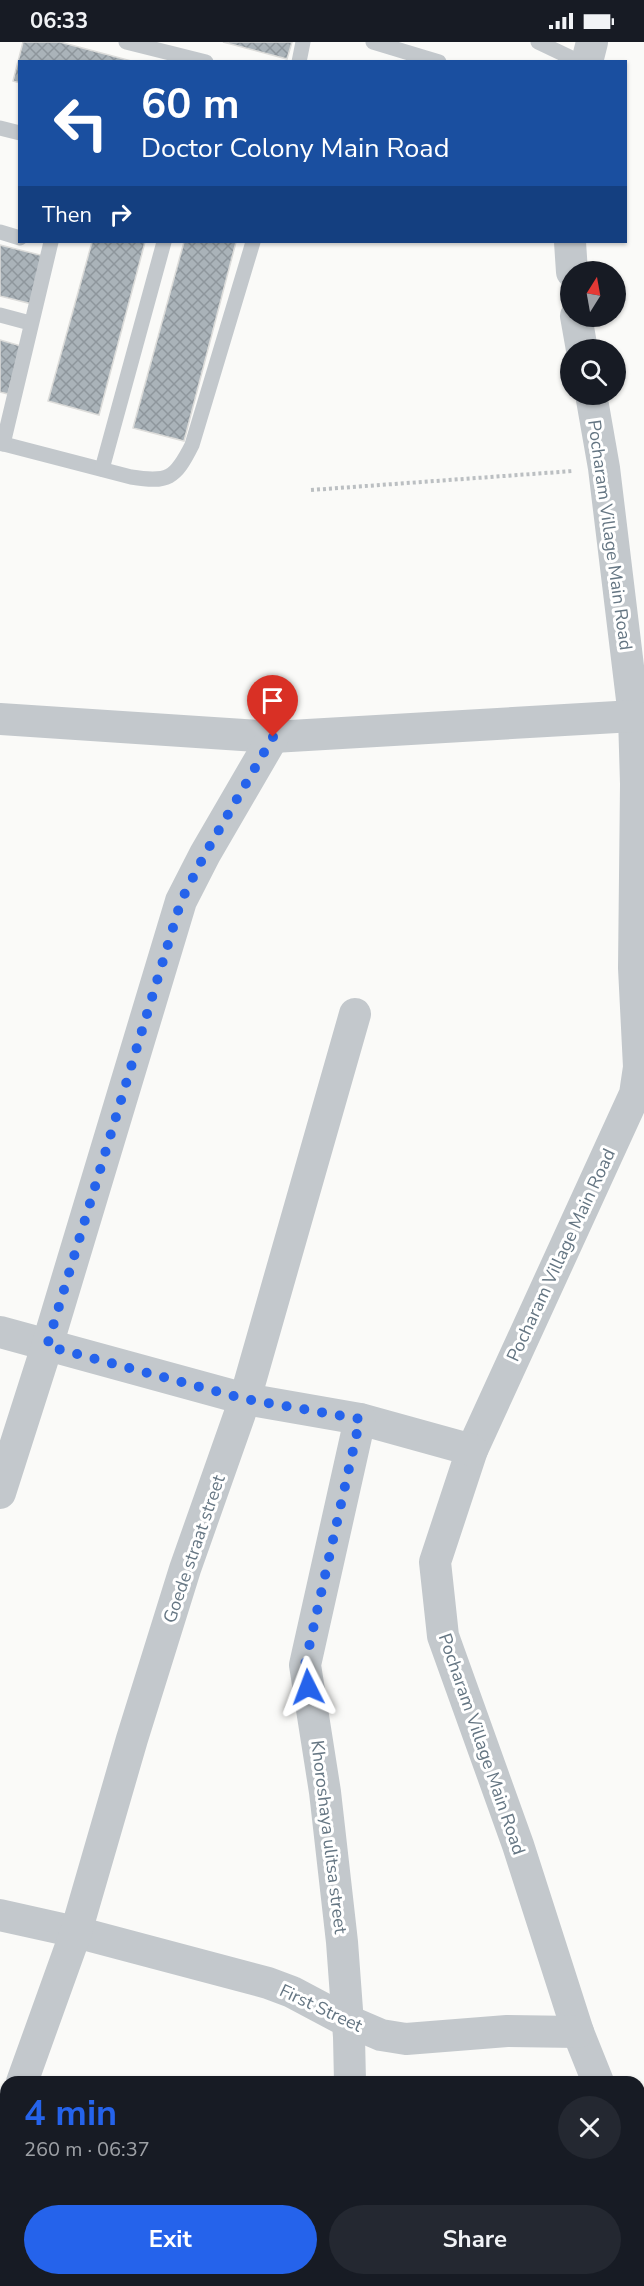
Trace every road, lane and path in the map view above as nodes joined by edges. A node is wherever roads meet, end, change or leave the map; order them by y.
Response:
1 (126, 42) edge
2 (303, 42) edge
3 (373, 42) edge
4 (538, 42) edge
5 (592, 42) edge
6 (198, 60) edge
7 (299, 60) edge
8 (432, 60) edge
9 (576, 60) edge
10 (588, 60) edge
11 (0, 128) edge
12 (18, 132) edge
13 (0, 232) edge
14 (18, 237) edge
15 (45, 243) edge
16 (164, 243) edge
17 (253, 243) edge
18 (570, 243) edge
19 (571, 261) edge
20 (0, 315) edge
21 (30, 323) junction
22 (593, 405) edge
23 (1, 443) edge
24 (604, 468) junction
25 (102, 469) junction
26 (311, 490) dead end
27 (634, 716) junction
28 (0, 719) edge
29 (273, 737) junction
30 (640, 784) edge
31 (639, 968) edge
32 (355, 1014) dead end
33 (639, 1096) edge
34 (0, 1332) edge
35 (47, 1346) junction
36 (245, 1399) junction
37 (360, 1419) junction
38 (472, 1450) junction
39 (0, 1492) edge
40 (0, 1915) edge
41 (76, 1932) junction
42 (347, 2020) junction
43 (578, 2032) junction
44 (24, 2076) edge
45 (350, 2076) edge
46 (596, 2076) edge

1 - 6 lane
2 - 7 lane
3 - 8 lane
4 - 9 lane
5 - 10 street
11 - 12 lane
13 - 14 lane
15 - 21 lane
16 - 25 lane
17 - 25 lane
18 - 19 street
20 - 21 lane
21 - 23 lane
22 - 24 street, Pocharam Village Main Road
23 - 25 lane
24 - 26 path
24 - 27 street, Pocharam Village Main Road
27 - 29 street
27 - 30 street, Pocharam Village Main Road
28 - 29 street
29 - 35 street
30 - 31 street, Pocharam Village Main Road
31 - 33 street, Pocharam Village Main Road
32 - 36 street, Goede straat street
33 - 38 street, Pocharam Village Main Road
34 - 35 street
35 - 36 street
35 - 39 street
36 - 37 street
36 - 41 street, Goede straat street
37 - 38 street
37 - 42 street, Khoroshaya ulitsa street
38 - 43 street, Pocharam Village Main Road
40 - 41 street, First Street
41 - 42 street, First Street
41 - 44 street, Goede straat street
42 - 43 street, First Street
42 - 45 street, Khoroshaya ulitsa street
43 - 46 street, Pocharam Village Main Road

